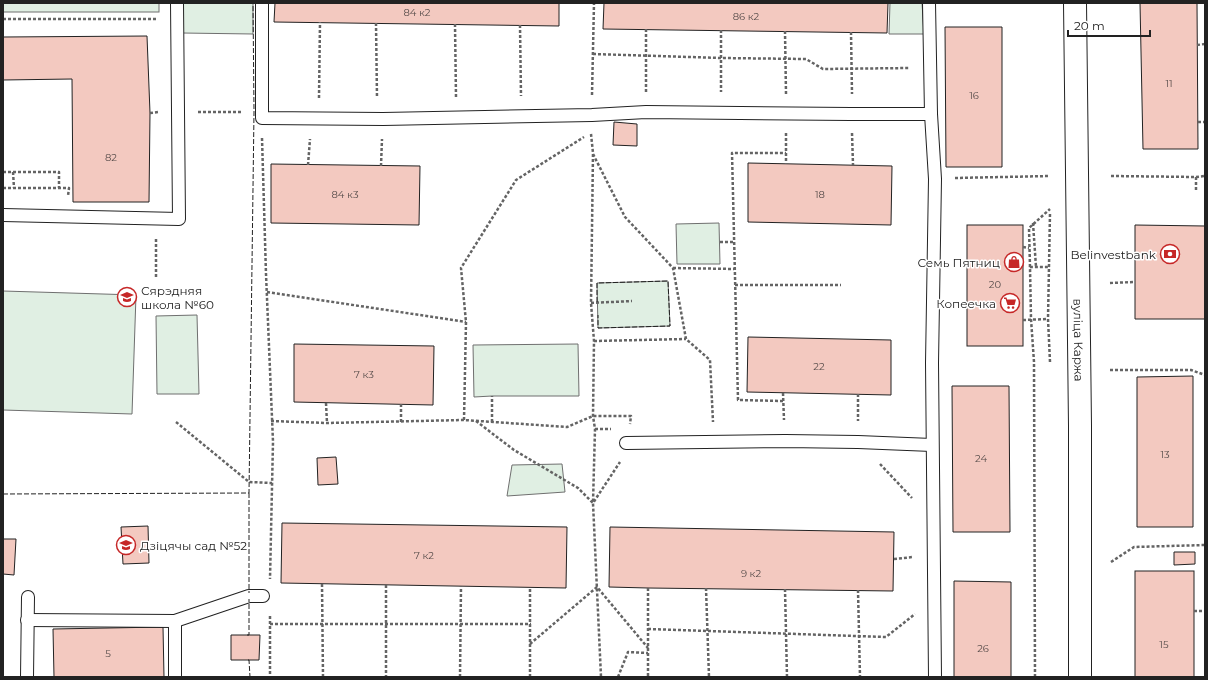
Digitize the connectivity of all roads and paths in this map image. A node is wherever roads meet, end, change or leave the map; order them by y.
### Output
1 (177, 3) edge
2 (262, 3) edge
3 (594, 3) edge
4 (929, 3) edge
5 (1075, 3) edge
6 (3, 19) edge
7 (178, 19) junction
8 (320, 22) dead end
9 (376, 23) dead end
10 (455, 24) dead end
11 (520, 25) dead end
12 (646, 29) dead end
13 (721, 30) dead end
14 (785, 32) dead end
15 (851, 32) dead end
16 (1205, 44) edge
17 (1197, 45) dead end
18 (593, 54) junction
19 (646, 56) junction
20 (721, 58) junction
21 (786, 58) junction
22 (852, 68) junction
23 (930, 68) junction
24 (646, 112) junction
25 (721, 113) junction
26 (786, 113) junction
27 (852, 114) junction
28 (931, 114) junction
29 (592, 115) junction
30 (521, 117) junction
31 (262, 118) junction
32 (319, 118) junction
33 (456, 118) junction
34 (378, 119) junction
35 (1198, 122) dead end
36 (1205, 122) edge
37 (786, 140) dead end
38 (852, 141) dead end
39 (309, 148) dead end
40 (382, 149) dead end
41 (786, 153) junction
42 (593, 154) junction
43 (786, 164) dead end
44 (308, 165) dead end
45 (853, 165) dead end
46 (381, 166) dead end
47 (1050, 168) dead end
48 (3, 172) edge
49 (13, 172) junction
50 (1050, 176) junction
51 (1111, 176) dead end
52 (1205, 176) edge
53 (1196, 177) junction
54 (935, 179) junction
55 (1050, 182) dead end
56 (3, 188) edge
57 (14, 188) junction
58 (59, 188) junction
59 (1196, 191) dead end
60 (1050, 202) dead end
61 (1050, 209) junction
62 (3, 215) edge
63 (69, 216) junction
64 (1033, 224) junction
65 (156, 232) dead end
66 (720, 242) dead end
67 (734, 242) junction
68 (1023, 248) dead end
69 (1029, 248) junction
70 (1030, 267) junction
71 (1036, 267) junction
72 (1050, 267) junction
73 (674, 268) junction
74 (734, 269) junction
75 (156, 278) dead end
76 (1134, 282) dead end
77 (1110, 283) dead end
78 (735, 285) junction
79 (840, 285) dead end
80 (267, 292) junction
81 (632, 301) dead end
82 (591, 303) junction
83 (1031, 319) junction
84 (1048, 319) junction
85 (1023, 320) dead end
86 (466, 322) junction
87 (686, 339) junction
88 (594, 341) junction
89 (1050, 362) dead end
90 (1110, 370) dead end
91 (1205, 375) edge
92 (783, 393) dead end
93 (858, 394) dead end
94 (492, 396) dead end
95 (783, 401) junction
96 (326, 403) dead end
97 (401, 404) dead end
98 (593, 416) junction
99 (464, 420) junction
100 (271, 421) junction
101 (475, 421) junction
102 (176, 422) dead end
103 (401, 422) junction
104 (492, 422) junction
105 (327, 423) junction
106 (629, 429) dead end
107 (785, 441) junction
108 (713, 442) junction
109 (858, 442) junction
110 (626, 443) joint
111 (932, 445) junction
112 (272, 483) junction
113 (593, 503) junction
114 (933, 510) junction
115 (1205, 545) edge
116 (1111, 562) dead end
117 (322, 584) dead end
118 (270, 585) dead end
119 (386, 585) dead end
120 (461, 586) dead end
121 (530, 587) dead end
122 (597, 587) junction
123 (648, 588) dead end
124 (706, 588) dead end
125 (785, 589) dead end
126 (858, 590) dead end
127 (263, 596) dead end
128 (28, 597) dead end
129 (919, 610) dead end
130 (1194, 611) dead end
131 (1205, 611) edge
132 (270, 616) dead end
133 (27, 620) junction
134 (175, 621) junction
135 (270, 624) junction
136 (322, 624) junction
137 (386, 624) junction
138 (461, 624) junction
139 (530, 624) junction
140 (648, 629) junction
141 (708, 631) junction
142 (786, 634) junction
143 (859, 636) junction
144 (530, 644) junction
145 (648, 648) junction
146 (648, 653) junction
147 (27, 677) edge
148 (175, 677) edge
149 (270, 677) edge
150 (323, 677) edge
151 (386, 677) edge
152 (460, 677) edge
153 (530, 677) edge
154 (600, 677) edge
155 (618, 677) edge
156 (648, 677) edge
157 (709, 677) edge
158 (787, 677) edge
159 (860, 677) edge
160 (935, 677) edge
161 (1035, 677) edge
162 (1080, 677) edge

1 - 7 lane
2 - 31 lane
3 - 18 path
4 - 23 lane
5 - 162 street, вуліца Каржа
6 - 7 path
7 - 63 lane
8 - 32 path
9 - 34 path
10 - 33 path
11 - 30 path
12 - 19 path
13 - 20 path
14 - 21 path
15 - 22 path
16 - 17 path
18 - 19 path
18 - 29 path
19 - 20 path
19 - 24 path
20 - 21 path
20 - 25 path
21 - 22 path
21 - 26 path
22 - 23 path
22 - 27 path
23 - 28 lane
24 - 25 lane
24 - 29 lane
25 - 26 lane
26 - 27 lane
27 - 28 lane
28 - 54 lane
29 - 30 lane
30 - 33 lane
31 - 32 lane
31 - 80 path
32 - 34 lane
33 - 34 lane
35 - 36 path
37 - 41 path
38 - 45 path
39 - 44 path
40 - 46 path
41 - 43 path
41 - 67 path
42 - 73 path
42 - 82 path
42 - 86 path
47 - 50 path
48 - 49 path
49 - 57 path
49 - 58 path
50 - 54 path
50 - 55 path
51 - 53 path
52 - 53 path
53 - 59 path
54 - 111 lane
56 - 57 path
57 - 58 path
58 - 63 path
60 - 61 path
61 - 64 path
61 - 72 path
62 - 63 lane
64 - 69 path
64 - 71 path
65 - 75 path
66 - 67 path
67 - 74 path
68 - 69 path
69 - 70 path
70 - 71 path
70 - 83 path
71 - 72 path
72 - 84 path
73 - 74 path
73 - 87 path
74 - 78 path
76 - 77 path
78 - 79 path
78 - 95 path
80 - 86 path
80 - 100 path
81 - 82 path
82 - 88 path
83 - 84 path
83 - 85 path
83 - 161 path
84 - 89 path
86 - 99 path
87 - 88 path
87 - 108 path
88 - 98 path
90 - 91 path
92 - 95 path
93 - 109 path
94 - 104 path
95 - 107 path
96 - 105 path
97 - 103 path
98 - 104 path
98 - 106 path
98 - 113 path
99 - 101 path
99 - 103 path
100 - 105 path
100 - 112 path
101 - 104 path
101 - 113 path
102 - 112 path
103 - 105 path
107 - 108 lane
107 - 109 lane
108 - 110 lane
109 - 111 lane
109 - 114 path
110 - 113 path
111 - 114 lane
112 - 118 path
113 - 122 path
114 - 160 lane
115 - 116 path
117 - 136 path
119 - 137 path
120 - 138 path
121 - 139 path
122 - 144 path
122 - 145 path
122 - 154 path
123 - 140 path
124 - 141 path
125 - 142 path
126 - 143 path
127 - 134 lane
128 - 133 lane
129 - 143 path
130 - 131 path
132 - 135 path
133 - 134 lane
133 - 147 lane
134 - 148 lane
135 - 136 path
135 - 149 path
136 - 137 path
136 - 150 path
137 - 138 path
137 - 151 path
138 - 139 path
138 - 152 path
139 - 144 path
140 - 141 path
140 - 145 path
141 - 142 path
141 - 157 path
142 - 143 path
142 - 158 path
143 - 159 path
144 - 153 path
145 - 146 path
146 - 155 path
146 - 156 path

